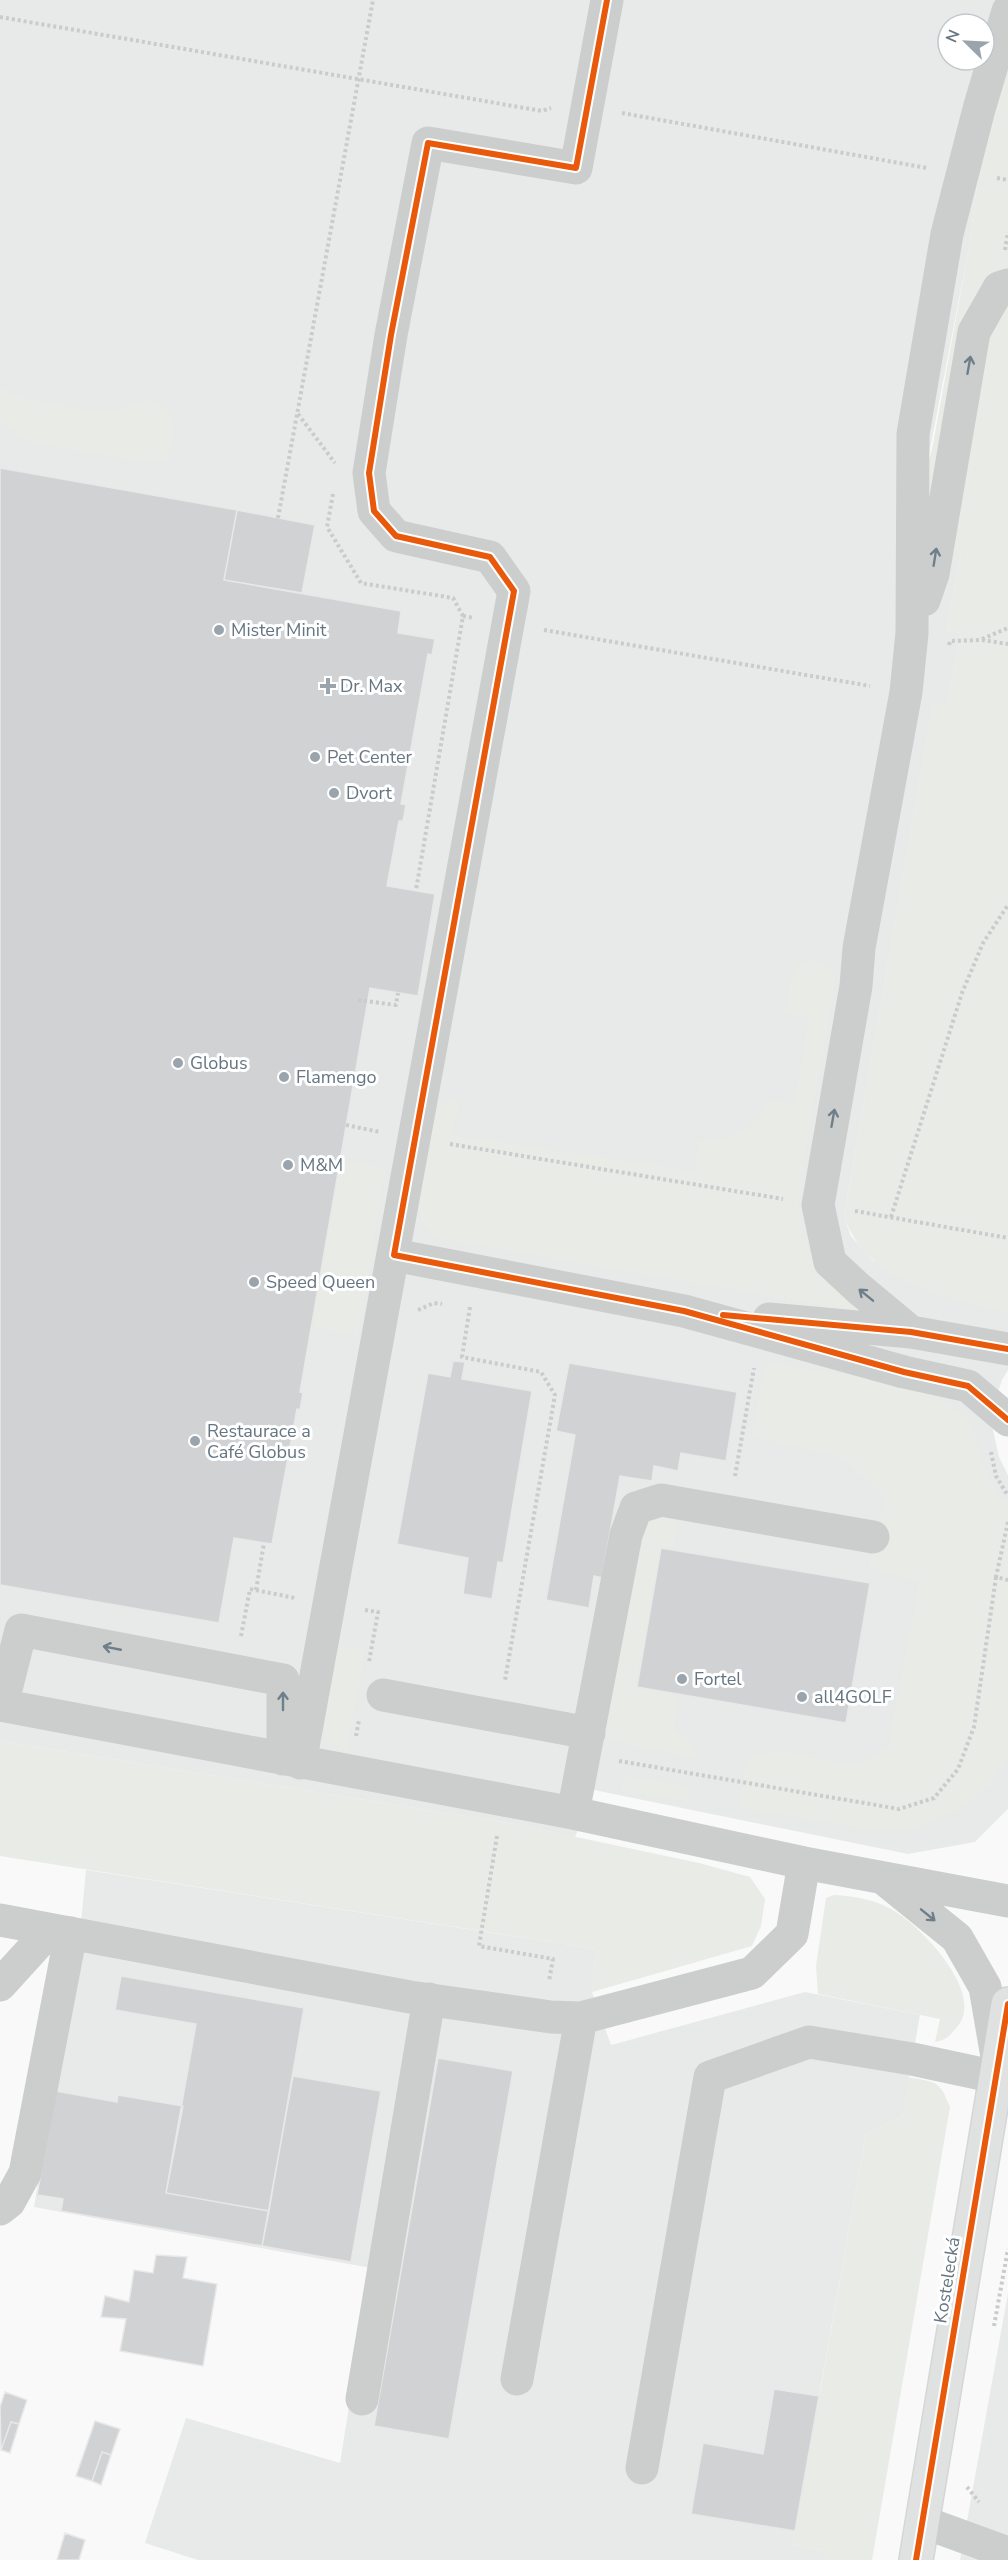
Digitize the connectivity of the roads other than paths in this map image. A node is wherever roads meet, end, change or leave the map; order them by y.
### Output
1 (607, 0) edge
2 (1008, 11) edge
3 (1008, 285) edge
4 (912, 633) junction
5 (394, 1255) junction
6 (684, 1311) junction
7 (911, 1332) junction
8 (1008, 1349) edge
9 (1008, 1420) edge
10 (873, 1537) dead end
11 (382, 1695) dead end
12 (1, 1705) edge
13 (587, 1744) junction
14 (291, 1761) junction
15 (573, 1813) junction
16 (804, 1863) junction
17 (883, 1877) junction
18 (1008, 1901) edge
19 (0, 1920) edge
20 (61, 1931) junction
21 (0, 1985) edge
22 (429, 2000) junction
23 (1008, 2004) edge
24 (581, 2018) junction
25 (997, 2071) junction
26 (0, 2209) edge
27 (517, 2379) dead end
28 (362, 2399) dead end
29 (642, 2468) dead end
30 (923, 2522) junction
31 (1008, 2553) edge
32 (916, 2560) edge

1 - 5 lane
2 - 4 lane
4 -> 3 lane
7 -> 4 lane
5 - 6 lane
5 - 14 lane
6 - 7 lane
6 - 9 lane
7 - 8 lane
10 - 13 lane
11 - 13 lane
12 - 14 lane
14 -> 12 lane
13 - 15 lane
14 - 15 lane
15 - 16 lane
16 - 17 lane
16 - 24 lane
17 - 18 lane
17 -> 25 lane
19 - 20 lane
20 - 21 lane
20 - 22 lane
20 - 26 lane
22 - 24 lane
22 - 28 lane
23 - 25 main road, Kostelecká
24 - 27 lane
25 - 29 lane
25 - 30 main road, Kostelecká
30 - 31 lane
30 - 32 main road, Kostelecká

